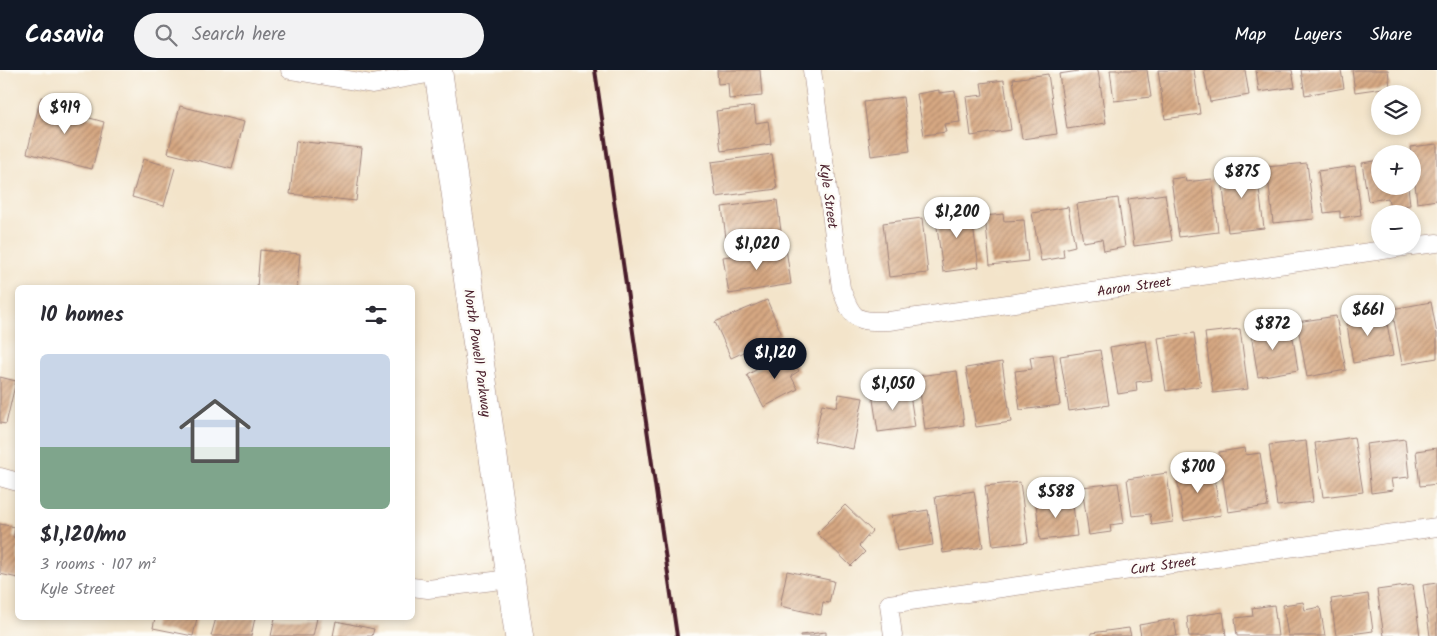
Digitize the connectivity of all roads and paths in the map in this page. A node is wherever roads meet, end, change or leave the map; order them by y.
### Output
1 (290, 70) edge
2 (812, 70) edge
3 (439, 71) edge
4 (1437, 242) edge
5 (1421, 245) edge
6 (1371, 252) edge
7 (857, 318) joint
8 (0, 478) edge
9 (15, 481) edge
10 (1437, 527) edge
11 (510, 579) junction
12 (415, 587) edge
13 (519, 636) edge
14 (893, 636) edge

1 - 3 street
2 - 7 street, Kyle Street
3 - 11 main road, North Powell Parkway
4 - 5 street, Aaron Street
6 - 7 street, Aaron Street
8 - 9 street
10 - 14 street, Curt Street
11 - 12 street
11 - 13 main road, North Powell Parkway

